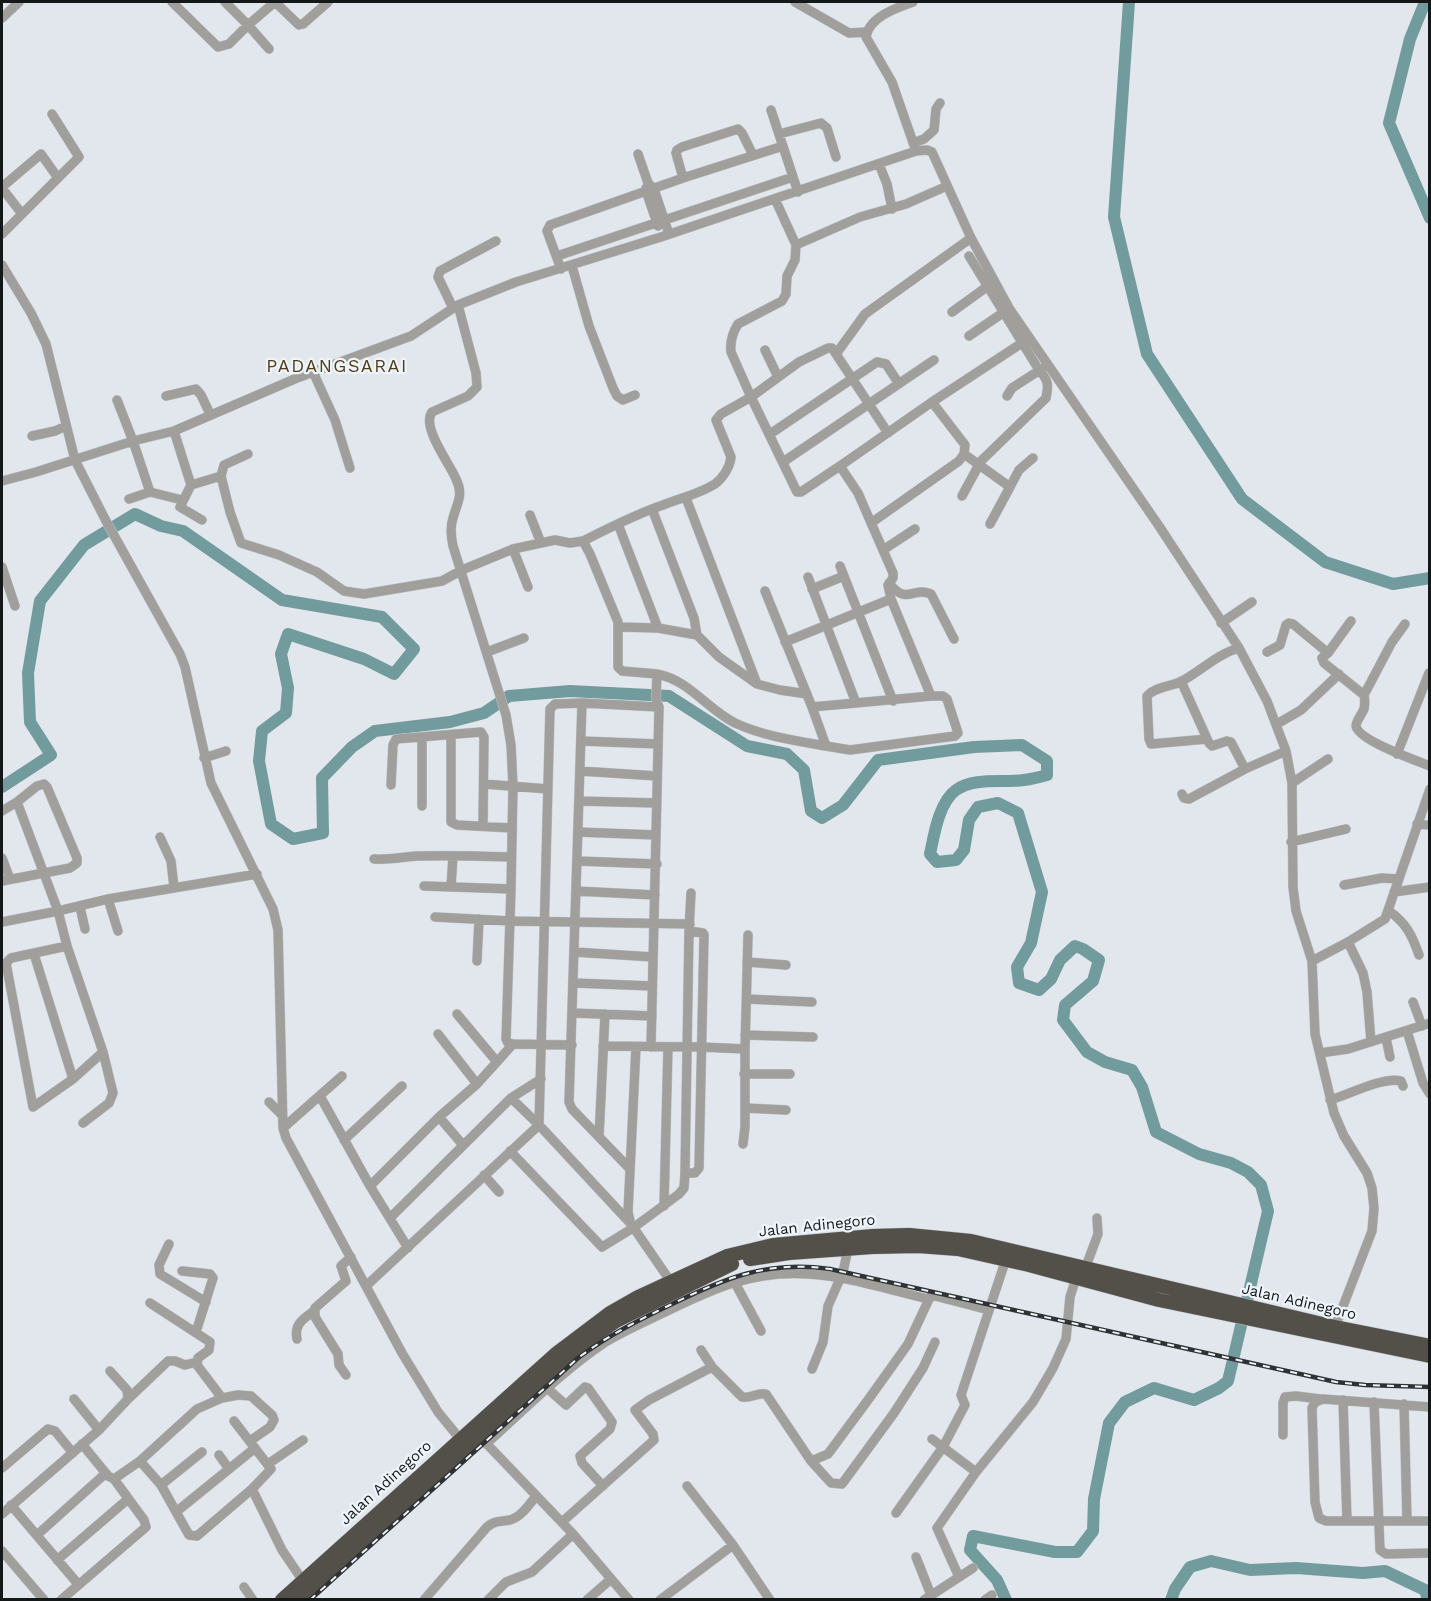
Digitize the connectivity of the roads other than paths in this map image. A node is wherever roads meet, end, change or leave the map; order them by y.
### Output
1 (19, 2) edge
2 (172, 2) edge
3 (225, 2) edge
4 (328, 2) edge
5 (795, 2) edge
6 (913, 2) edge
7 (2, 18) edge
8 (248, 25) junction
9 (867, 32) junction
10 (269, 49) dead end
11 (940, 103) dead end
12 (771, 111) dead end
13 (52, 114) dead end
14 (779, 134) junction
15 (783, 146) junction
16 (915, 147) junction
17 (638, 154) dead end
18 (753, 155) junction
19 (836, 157) dead end
20 (879, 164) junction
21 (793, 177) junction
22 (58, 178) junction
23 (683, 178) junction
24 (947, 186) junction
25 (2, 187) edge
26 (649, 188) junction
27 (798, 192) junction
28 (775, 199) junction
29 (892, 209) junction
30 (22, 214) junction
31 (661, 221) junction
32 (2, 234) edge
33 (665, 235) junction
34 (971, 238) junction
35 (496, 242) dead end
36 (796, 245) junction
37 (557, 256) junction
38 (969, 256) dead end
39 (2, 265) edge
40 (572, 266) junction
41 (561, 269) junction
42 (988, 286) junction
43 (455, 306) junction
44 (1006, 310) junction
45 (952, 312) dead end
46 (969, 336) dead end
47 (1026, 340) junction
48 (765, 350) dead end
49 (836, 354) junction
50 (934, 360) dead end
51 (1044, 367) junction
52 (313, 372) junction
53 (778, 377) junction
54 (853, 378) junction
55 (899, 384) junction
56 (635, 395) dead end
57 (166, 396) dead end
58 (1007, 396) dead end
59 (751, 397) junction
60 (117, 400) dead end
61 (932, 402) junction
62 (870, 405) junction
63 (210, 414) junction
64 (66, 426) junction
65 (174, 431) junction
66 (888, 433) junction
67 (770, 434) junction
68 (32, 435) dead end
69 (133, 441) junction
70 (248, 454) dead end
71 (964, 454) junction
72 (1033, 458) dead end
73 (75, 460) junction
74 (783, 462) junction
75 (978, 465) junction
76 (840, 466) junction
77 (350, 468) dead end
78 (221, 476) junction
79 (2, 481) edge
80 (191, 485) junction
81 (1010, 487) junction
82 (150, 492) junction
83 (962, 496) dead end
84 (686, 498) junction
85 (129, 499) dead end
86 (182, 500) junction
87 (652, 509) junction
88 (530, 515) dead end
89 (202, 520) dead end
90 (871, 523) junction
91 (618, 524) junction
92 (990, 524) dead end
93 (915, 529) dead end
94 (583, 541) junction
95 (541, 543) junction
96 (513, 549) junction
97 (883, 550) junction
98 (840, 566) dead end
99 (2, 567) edge
100 (462, 570) junction
101 (844, 576) junction
102 (808, 577) dead end
103 (889, 583) junction
104 (528, 587) dead end
105 (812, 589) junction
106 (765, 591) dead end
107 (891, 599) junction
108 (1252, 602) dead end
109 (15, 606) dead end
110 (858, 612) junction
111 (1351, 621) dead end
112 (1221, 622) junction
113 (1405, 624) dead end
114 (826, 626) junction
115 (618, 627) junction
116 (658, 628) junction
117 (697, 635) junction
118 (524, 638) dead end
119 (954, 639) dead end
120 (784, 642) junction
121 (1239, 648) junction
122 (487, 652) junction
123 (1267, 652) dead end
124 (1328, 653) junction
125 (1429, 673) edge
126 (657, 674) junction
127 (1339, 674) junction
128 (1181, 681) junction
129 (757, 684) junction
130 (807, 694) junction
131 (1364, 695) junction
132 (931, 696) junction
133 (657, 698) junction
134 (892, 700) junction
135 (582, 703) junction
136 (856, 704) junction
137 (812, 707) junction
138 (1277, 724) junction
139 (451, 735) junction
140 (422, 737) junction
141 (1207, 739) junction
142 (581, 741) junction
143 (658, 744) junction
144 (826, 746) junction
145 (226, 751) dead end
146 (1286, 751) junction
147 (1397, 754) junction
148 (204, 758) junction
149 (1328, 759) dead end
150 (1430, 766) edge
151 (1245, 769) junction
152 (580, 771) junction
153 (657, 776) junction
154 (1292, 783) junction
155 (484, 784) junction
156 (391, 785) dead end
157 (513, 786) junction
158 (548, 789) junction
159 (1430, 789) edge
160 (1182, 794) dead end
161 (579, 801) junction
162 (17, 802) junction
163 (657, 802) junction
164 (422, 806) dead end
165 (2, 811) edge
166 (1416, 824) junction
167 (1430, 825) edge
168 (483, 826) junction
169 (512, 828) junction
170 (1346, 829) dead end
171 (578, 832) junction
172 (656, 835) junction
173 (160, 837) dead end
174 (1291, 842) junction
175 (453, 856) junction
176 (511, 857) junction
177 (2, 858) edge
178 (374, 859) dead end
179 (577, 861) junction
180 (657, 864) junction
181 (44, 872) junction
182 (256, 874) junction
183 (1398, 879) junction
184 (6, 880) edge
185 (1344, 885) dead end
186 (424, 886) dead end
187 (451, 886) junction
188 (174, 887) junction
189 (1430, 887) edge
190 (511, 889) junction
191 (576, 891) junction
192 (1394, 892) junction
193 (691, 893) dead end
194 (655, 895) junction
195 (108, 899) junction
196 (80, 906) junction
197 (58, 910) junction
198 (1389, 911) junction
199 (435, 917) dead end
200 (479, 919) junction
201 (510, 921) junction
202 (544, 921) junction
203 (2, 922) edge
204 (575, 922) junction
205 (654, 924) junction
206 (86, 929) dead end
207 (694, 930) junction
208 (118, 932) dead end
209 (748, 935) dead end
210 (1348, 942) junction
211 (67, 946) junction
212 (574, 952) junction
213 (34, 954) junction
214 (1419, 954) dead end
215 (653, 957) junction
216 (477, 961) dead end
217 (1312, 961) junction
218 (747, 962) junction
219 (786, 965) dead end
220 (574, 983) junction
221 (652, 986) junction
222 (747, 999) junction
223 (812, 1002) dead end
224 (1413, 1002) dead end
225 (572, 1013) junction
226 (457, 1014) dead end
227 (605, 1014) junction
228 (652, 1016) junction
229 (1426, 1024) edge
230 (1407, 1031) junction
231 (438, 1034) dead end
232 (745, 1035) junction
233 (813, 1037) dead end
234 (1386, 1038) junction
235 (1371, 1042) junction
236 (513, 1044) junction
237 (541, 1044) junction
238 (572, 1045) junction
239 (603, 1046) junction
240 (636, 1047) junction
241 (651, 1047) junction
242 (668, 1047) junction
243 (695, 1047) junction
244 (745, 1049) junction
245 (103, 1052) junction
246 (1320, 1053) junction
247 (1390, 1057) dead end
248 (497, 1062) junction
249 (744, 1074) junction
250 (789, 1074) dead end
251 (342, 1076) dead end
252 (73, 1079) junction
253 (540, 1079) junction
254 (477, 1084) junction
255 (402, 1086) dead end
256 (1403, 1086) dead end
257 (1430, 1094) edge
258 (320, 1096) junction
259 (511, 1098) junction
260 (1330, 1100) junction
261 (269, 1102) dead end
262 (33, 1107) junction
263 (745, 1108) junction
264 (786, 1110) dead end
265 (25, 1115) dead end
266 (282, 1115) junction
267 (440, 1117) junction
268 (83, 1124) dead end
269 (539, 1125) junction
270 (283, 1128) junction
271 (598, 1137) junction
272 (344, 1140) junction
273 (743, 1144) dead end
274 (463, 1145) junction
275 (510, 1151) junction
276 (630, 1169) junction
277 (690, 1173) junction
278 (484, 1175) junction
279 (370, 1186) junction
280 (499, 1192) dead end
281 (664, 1206) junction
282 (390, 1218) junction
283 (1097, 1218) dead end
284 (632, 1226) junction
285 (169, 1244) dead end
286 (408, 1248) junction
287 (848, 1249) junction
288 (351, 1257) junction
289 (1006, 1259) junction
290 (1030, 1260) junction
291 (182, 1271) dead end
292 (1080, 1273) junction
293 (841, 1278) junction
294 (734, 1281) junction
295 (671, 1282) junction
296 (366, 1286) junction
297 (928, 1299) junction
298 (206, 1302) junction
299 (150, 1303) dead end
300 (989, 1310) junction
301 (314, 1311) junction
302 (1266, 1318) junction
303 (1335, 1327) junction
304 (760, 1331) dead end
305 (195, 1332) junction
306 (297, 1339) dead end
307 (935, 1342) dead end
308 (1396, 1346) junction
309 (1430, 1346) edge
310 (701, 1350) dead end
311 (1430, 1356) edge
312 (197, 1362) junction
313 (712, 1367) junction
314 (812, 1369) dead end
315 (110, 1371) dead end
316 (346, 1375) dead end
317 (539, 1380) junction
318 (222, 1398) junction
319 (74, 1399) dead end
320 (128, 1399) junction
321 (1323, 1399) junction
322 (1343, 1400) junction
323 (1374, 1402) junction
324 (1404, 1404) junction
325 (1430, 1407) edge
326 (234, 1421) dead end
327 (99, 1430) junction
328 (1282, 1435) dead end
329 (460, 1439) junction
330 (932, 1439) dead end
331 (303, 1440) dead end
332 (483, 1440) junction
333 (82, 1444) junction
334 (253, 1444) junction
335 (943, 1447) junction
336 (202, 1452) dead end
337 (73, 1453) junction
338 (219, 1455) dead end
339 (140, 1461) junction
340 (811, 1461) junction
341 (268, 1464) junction
342 (2, 1468) edge
343 (229, 1469) junction
344 (976, 1472) junction
345 (110, 1476) junction
346 (161, 1485) junction
347 (603, 1486) junction
348 (687, 1486) dead end
349 (252, 1489) junction
350 (536, 1496) junction
351 (128, 1499) junction
352 (11, 1505) junction
353 (176, 1512) junction
354 (896, 1513) dead end
355 (2, 1514) edge
356 (1347, 1521) junction
357 (1407, 1521) junction
358 (1430, 1521) edge
359 (562, 1522) junction
360 (1378, 1522) junction
361 (573, 1534) junction
362 (37, 1535) junction
363 (733, 1545) junction
364 (2, 1551) edge
365 (1430, 1553) edge
366 (916, 1557) dead end
367 (57, 1560) junction
368 (973, 1568) dead end
369 (959, 1577) junction
370 (611, 1579) junction
371 (303, 1581) junction
372 (78, 1584) junction
373 (244, 1587) dead end
374 (928, 1597) edge
375 (44, 1599) edge
376 (61, 1599) edge
377 (254, 1599) edge
378 (282, 1599) edge
379 (301, 1599) edge
380 (424, 1599) edge
381 (488, 1599) edge
382 (587, 1599) edge
383 (629, 1599) edge
384 (660, 1599) edge
385 (770, 1599) edge

1 - 7 street
2 - 8 street
3 - 8 street
4 - 8 street
5 - 9 street
6 - 9 street
8 - 10 street
9 - 16 street
11 - 16 street
12 - 14 street
13 - 22 street
14 - 15 street
14 - 19 street
15 - 18 street
15 - 21 street
16 - 20 street
16 - 24 street
17 - 26 street
18 - 23 street
18 - 23 street
20 - 27 street
20 - 29 street
21 - 27 street
21 - 31 street
22 - 25 street
22 - 30 street
23 - 26 street
24 - 29 street
24 - 34 street
25 - 30 street
26 - 31 street
26 - 37 street
27 - 28 street
28 - 33 street
28 - 36 street
29 - 36 street
30 - 32 street
31 - 33 street
31 - 37 street
33 - 40 street
34 - 44 street
34 - 49 street
35 - 43 street
36 - 59 street
37 - 41 street
38 - 42 street
39 - 64 street
40 - 41 street
40 - 56 street
41 - 43 street
42 - 44 street
42 - 45 street
43 - 52 street
43 - 100 street
44 - 46 street
44 - 47 street
47 - 51 street
47 - 61 street
48 - 53 street
49 - 53 street
49 - 54 street
50 - 55 street
51 - 58 street
51 - 75 street
51 - 112 street
52 - 63 street
52 - 77 street
53 - 59 street
54 - 55 street
54 - 62 street
54 - 67 street
55 - 62 street
57 - 63 street
59 - 67 street
59 - 84 street
60 - 69 street
61 - 66 street
61 - 71 street
62 - 66 street
62 - 74 street
63 - 65 street
64 - 68 street
64 - 73 street
65 - 69 street
65 - 80 street
66 - 76 street
67 - 74 street
69 - 73 street
69 - 82 street
70 - 78 street
71 - 75 street
71 - 90 street
72 - 81 street
73 - 79 street
73 - 148 street
74 - 76 street
75 - 81 street
75 - 83 street
76 - 90 street
78 - 80 street
78 - 100 street
80 - 86 street
81 - 92 street
82 - 85 street
82 - 86 street
84 - 87 street
84 - 129 street
86 - 89 street
87 - 91 street
87 - 117 street
88 - 95 street
90 - 97 street
91 - 94 street
91 - 116 street
93 - 97 street
94 - 95 street
94 - 115 street
95 - 96 street
96 - 100 street
96 - 104 street
97 - 103 street
98 - 101 street
99 - 109 street
100 - 122 street
101 - 105 street
101 - 110 street
102 - 105 street
103 - 107 street
103 - 119 street
105 - 114 street
106 - 120 street
107 - 110 street
107 - 132 street
108 - 112 street
110 - 114 street
110 - 134 street
111 - 124 street
112 - 121 street
113 - 131 street
114 - 120 street
114 - 136 street
115 - 116 street
115 - 126 street
116 - 117 street
117 - 129 street
118 - 122 street
120 - 130 street
121 - 128 street
121 - 138 street
122 - 157 street
123 - 124 street
124 - 127 street
125 - 147 street
126 - 133 street
126 - 144 street
127 - 131 street
127 - 138 street
128 - 141 street
128 - 141 street
129 - 130 street
130 - 137 street
131 - 147 street
132 - 134 street
132 - 144 street
133 - 135 street
133 - 143 street
134 - 136 street
135 - 142 street
135 - 158 street
136 - 137 street
137 - 144 street
138 - 146 street
139 - 140 street
139 - 155 street
139 - 168 street
140 - 156 street
140 - 164 street
141 - 151 street
142 - 143 street
142 - 152 street
143 - 153 street
145 - 148 street
146 - 151 street
146 - 154 street
147 - 150 street
148 - 182 street
149 - 154 street
151 - 160 street
152 - 153 street
152 - 161 street
153 - 163 street
154 - 174 street
155 - 157 street
155 - 168 street
157 - 158 street
157 - 169 street
158 - 202 street
159 - 166 street
161 - 163 street
161 - 171 street
162 - 165 street
162 - 181 street
162 - 181 street
163 - 172 street
166 - 167 street
166 - 183 street
168 - 169 street
169 - 176 street
170 - 174 street
171 - 172 street
171 - 179 street
172 - 180 street
173 - 188 street
174 - 217 street
175 - 176 street
175 - 178 street
175 - 187 street
176 - 190 street
177 - 184 street
179 - 180 street
179 - 191 street
180 - 194 street
181 - 184 street
181 - 197 street
182 - 188 street
182 - 266 street
183 - 185 street
183 - 192 street
186 - 187 street
187 - 190 street
188 - 195 street
189 - 192 street
190 - 201 street
191 - 194 street
191 - 204 street
192 - 198 street
193 - 207 street
194 - 205 street
195 - 196 street
195 - 208 street
196 - 197 street
196 - 206 street
197 - 203 street
197 - 211 street
198 - 210 street
198 - 214 street
199 - 200 street
200 - 201 street
200 - 216 street
201 - 202 street
201 - 236 street
202 - 204 street
202 - 237 street
204 - 205 street
204 - 212 street
205 - 207 street
205 - 215 street
207 - 243 street
207 - 243 street
209 - 218 street
210 - 217 street
210 - 235 street
211 - 213 street
211 - 245 street
212 - 215 street
212 - 220 street
213 - 252 street
213 - 262 street
215 - 221 street
217 - 246 street
218 - 219 street
218 - 222 street
220 - 221 street
220 - 225 street
221 - 228 street
222 - 223 street
222 - 232 street
224 - 229 street
225 - 227 street
225 - 238 street
226 - 248 street
227 - 228 street
227 - 239 street
228 - 241 street
229 - 230 street
230 - 234 street
230 - 257 street
231 - 254 street
232 - 233 street
232 - 244 street
234 - 235 street
234 - 247 street
235 - 246 street
236 - 237 street
236 - 248 street
237 - 238 street
237 - 253 street
238 - 271 street
239 - 240 street
239 - 271 street
240 - 241 street
240 - 276 street
241 - 242 street
242 - 243 street
242 - 281 street
243 - 244 street
243 - 277 street
243 - 277 street
244 - 249 street
245 - 252 street
245 - 268 street
246 - 260 street
248 - 254 street
249 - 250 street
249 - 263 street
251 - 258 street
252 - 262 street
253 - 259 street
253 - 269 street
254 - 267 street
255 - 272 street
256 - 260 street
258 - 270 street
258 - 272 street
259 - 269 street
259 - 274 street
260 - 303 street
261 - 266 street
262 - 265 street
263 - 264 street
263 - 273 street
266 - 270 street
267 - 274 street
267 - 279 street
269 - 275 street
269 - 284 street
270 - 288 street
271 - 276 street
272 - 279 street
274 - 282 street
275 - 278 street
275 - 284 street
276 - 284 street
277 - 281 street
278 - 280 street
278 - 286 street
279 - 282 street
281 - 284 street
282 - 286 street
283 - 292 street
284 - 295 street
285 - 298 street
286 - 296 street
287 - 289 highway
287 - 293 street
287 - 317 highway
288 - 296 street
288 - 301 street
289 - 290 highway
289 - 300 street
290 - 292 highway, Jalan Adinegoro
290 - 295 highway, Jalan Adinegoro
291 - 298 street
292 - 302 highway, Jalan Adinegoro
292 - 344 street
293 - 294 street
293 - 297 street
293 - 314 street
294 - 304 street
294 - 317 street
295 - 317 highway, Jalan Adinegoro
296 - 329 street
297 - 300 street
297 - 340 street
298 - 305 street
299 - 305 street
300 - 335 street
301 - 306 street
301 - 316 street
302 - 303 highway, Jalan Adinegoro
302 - 308 highway, Jalan Adinegoro
303 - 308 highway, Jalan Adinegoro
305 - 312 street
307 - 340 street
308 - 309 highway, Jalan Adinegoro
308 - 311 highway, Jalan Adinegoro
310 - 313 street
312 - 318 street
312 - 320 street
313 - 340 street
313 - 347 street
315 - 320 street
317 - 329 highway, Jalan Adinegoro
317 - 332 highway
317 - 347 street
318 - 334 street
318 - 339 street
319 - 327 street
320 - 327 street
321 - 322 street
321 - 328 street
321 - 356 street
322 - 323 street
322 - 356 street
323 - 324 street
323 - 360 street
324 - 325 street
324 - 357 street
326 - 334 street
327 - 333 street
329 - 371 highway, Jalan Adinegoro
330 - 335 street
331 - 341 street
332 - 350 street
332 - 379 highway
333 - 337 street
333 - 345 street
334 - 341 street
334 - 343 street
335 - 344 street
335 - 354 street
336 - 346 street
337 - 342 street
337 - 352 street
338 - 343 street
339 - 345 street
339 - 346 street
341 - 349 street
343 - 353 street
344 - 369 street
345 - 351 street
345 - 362 street
346 - 353 street
347 - 359 street
348 - 363 street
349 - 353 street
349 - 371 street
350 - 359 street
350 - 380 street
351 - 367 street
351 - 372 street
352 - 355 street
352 - 362 street
356 - 360 street
357 - 358 street
357 - 360 street
359 - 361 street
360 - 365 street
361 - 370 street
361 - 381 street
362 - 367 street
363 - 384 street
363 - 385 street
364 - 375 street
366 - 374 street
367 - 372 street
368 - 369 street
369 - 374 street
370 - 382 street
370 - 383 street
371 - 378 highway, Jalan Adinegoro
372 - 376 street
373 - 377 street

